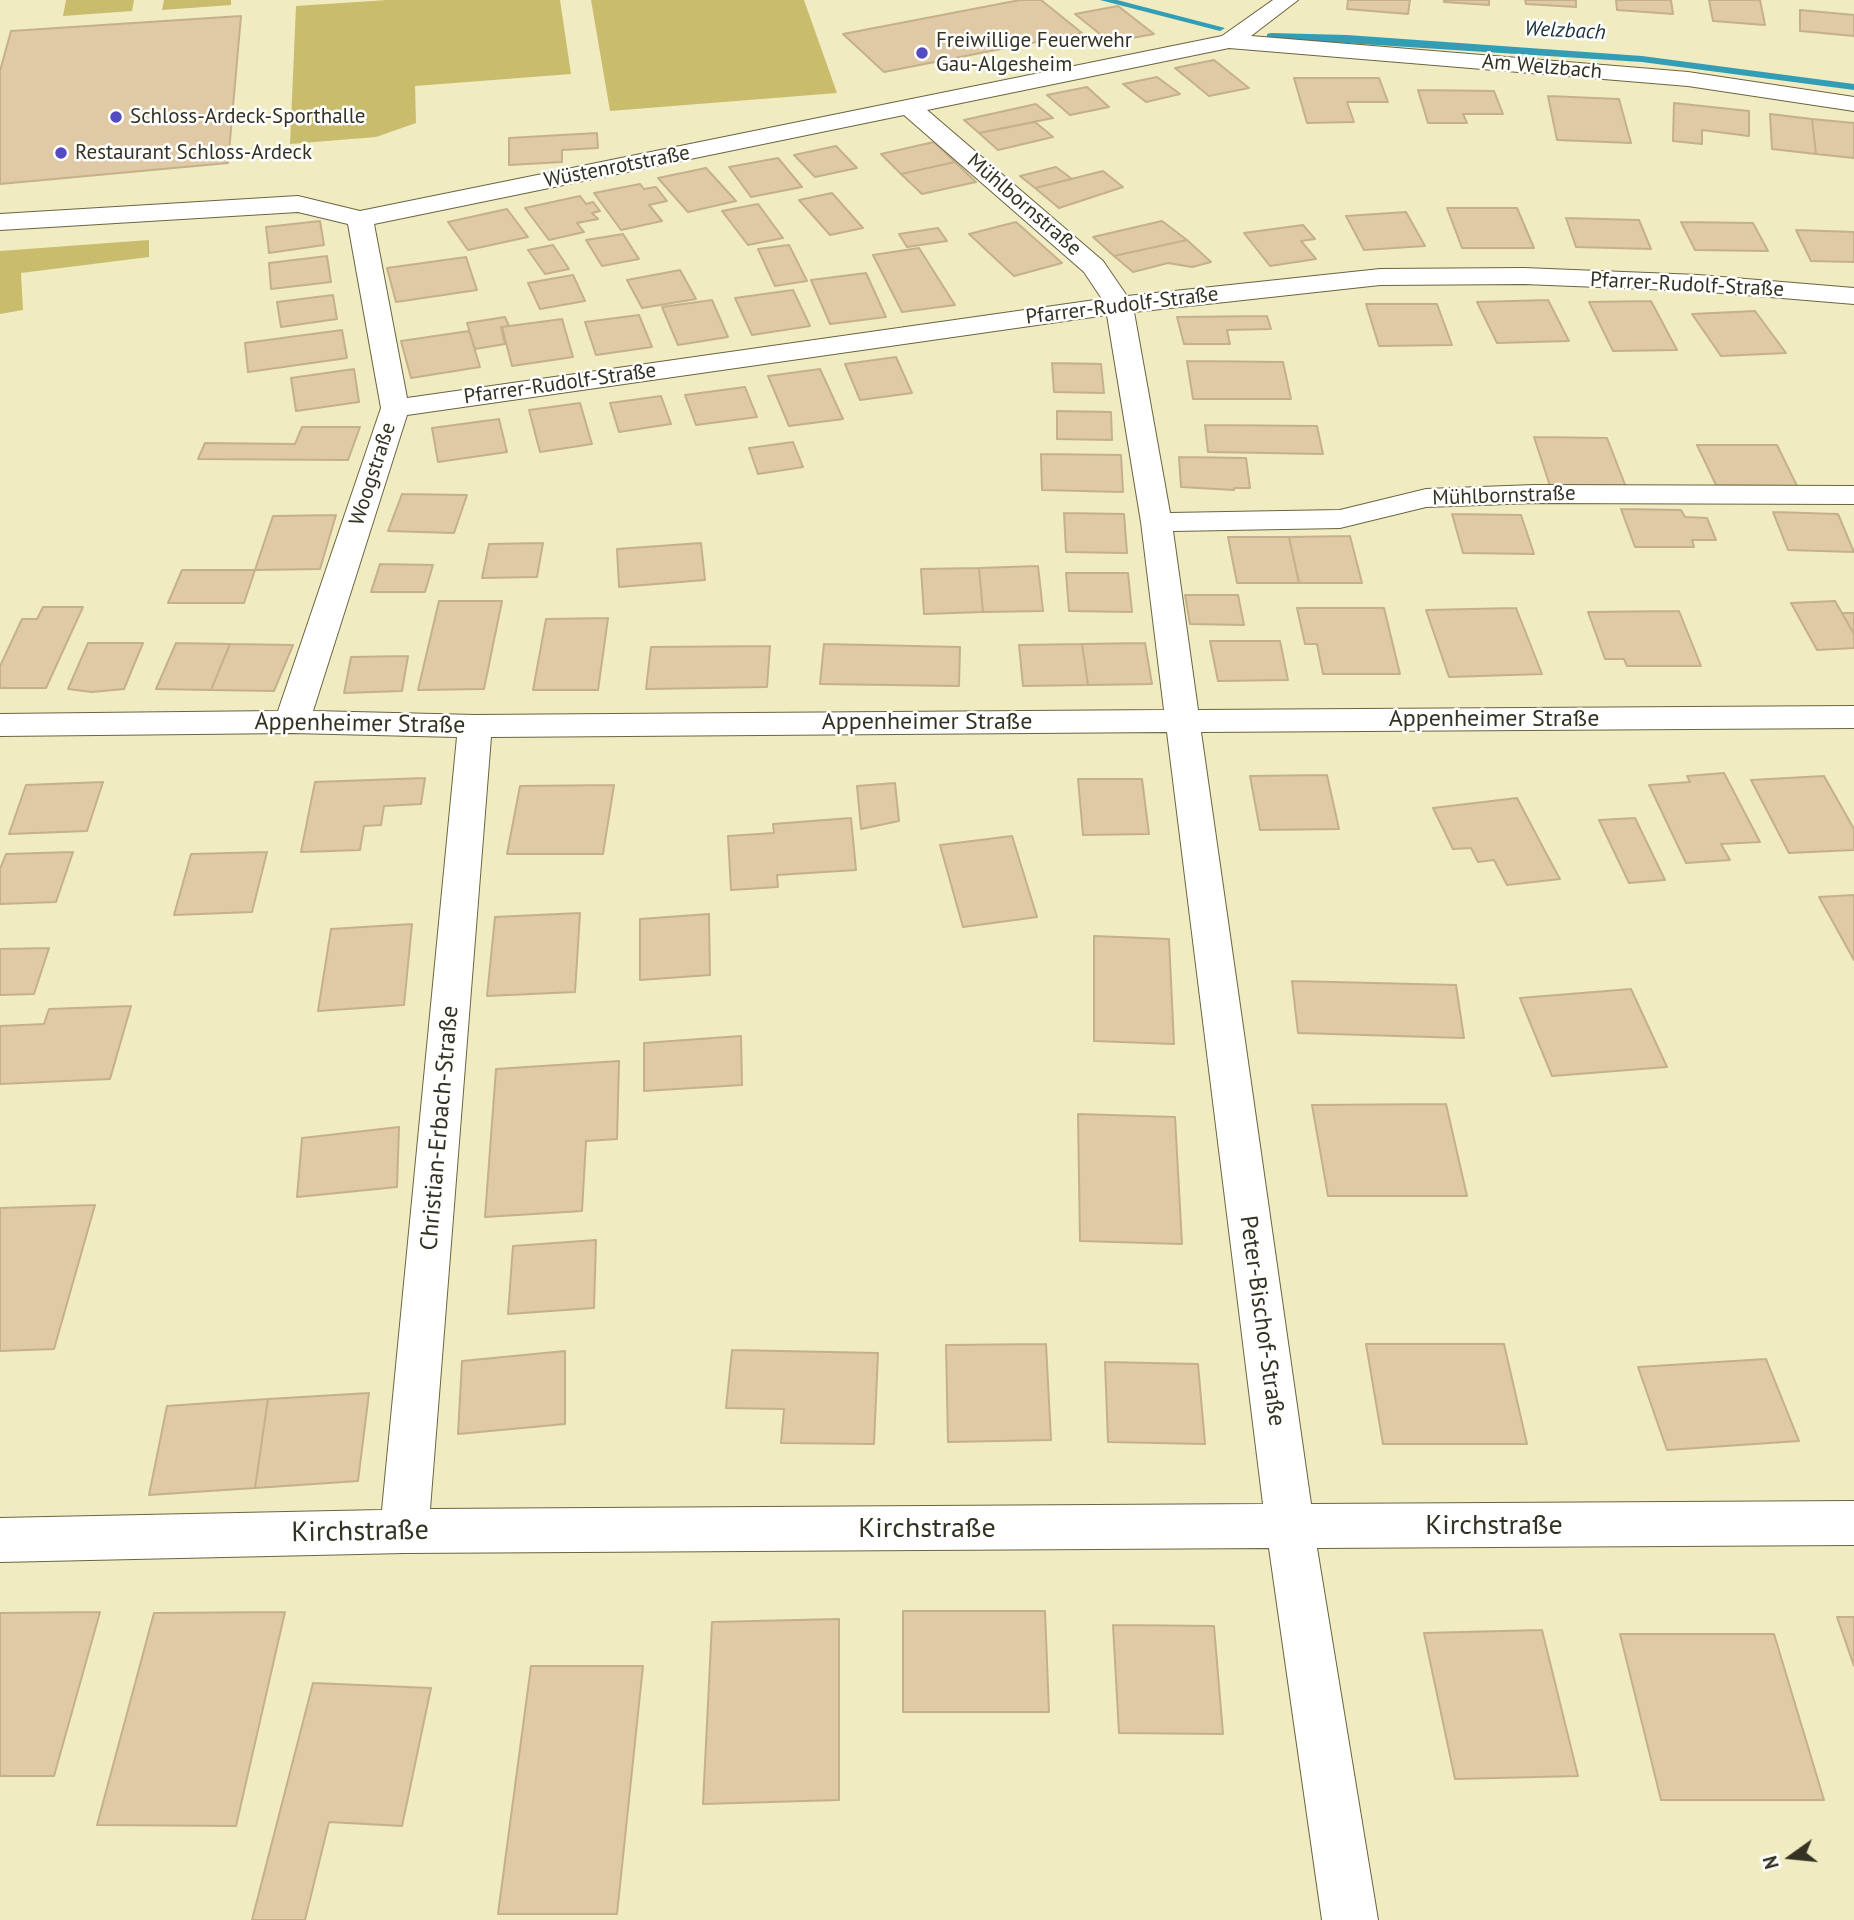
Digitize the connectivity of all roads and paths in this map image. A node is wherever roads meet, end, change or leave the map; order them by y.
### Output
1 (1287, 0) edge
2 (1229, 41) junction
3 (1854, 104) edge
4 (911, 108) junction
5 (360, 219) junction
6 (0, 222) edge
7 (1854, 296) edge
8 (1119, 305) junction
9 (395, 408) junction
10 (1854, 495) edge
11 (1156, 522) junction
12 (1854, 717) edge
13 (1182, 721) junction
14 (292, 722) junction
15 (6, 725) edge
16 (475, 726) junction
17 (0, 758) edge
18 (1854, 1523) edge
19 (1290, 1528) junction
20 (404, 1531) junction
21 (0, 1540) edge
22 (1350, 1920) edge

1 - 2 street
2 - 3 street, Am Welzbach
2 - 4 street, Wüstenrotstraße
4 - 5 street, Wüstenrotstraße
4 - 8 street, Mühlbornstraße
5 - 6 street, Wüstenrotstraße
5 - 9 street, Woogstraße
7 - 8 street, Pfarrer-Rudolf-Straße
8 - 9 street, Pfarrer-Rudolf-Straße
8 - 11 street, Mühlbornstraße
9 - 14 street, Woogstraße
10 - 11 street, Mühlbornstraße
11 - 13 street, Mühlbornstraße
12 - 13 street, Appenheimer Straße
13 - 16 street, Appenheimer Straße
13 - 19 street, Peter-Bischof-Straße
14 - 15 street, Appenheimer Straße
14 - 16 street, Appenheimer Straße
15 - 17 street
16 - 20 street, Christian-Erbach-Straße
18 - 19 street, Kirchstraße
19 - 20 street, Kirchstraße
19 - 22 street, Peter-Bischof-Straße
20 - 21 street, Kirchstraße

